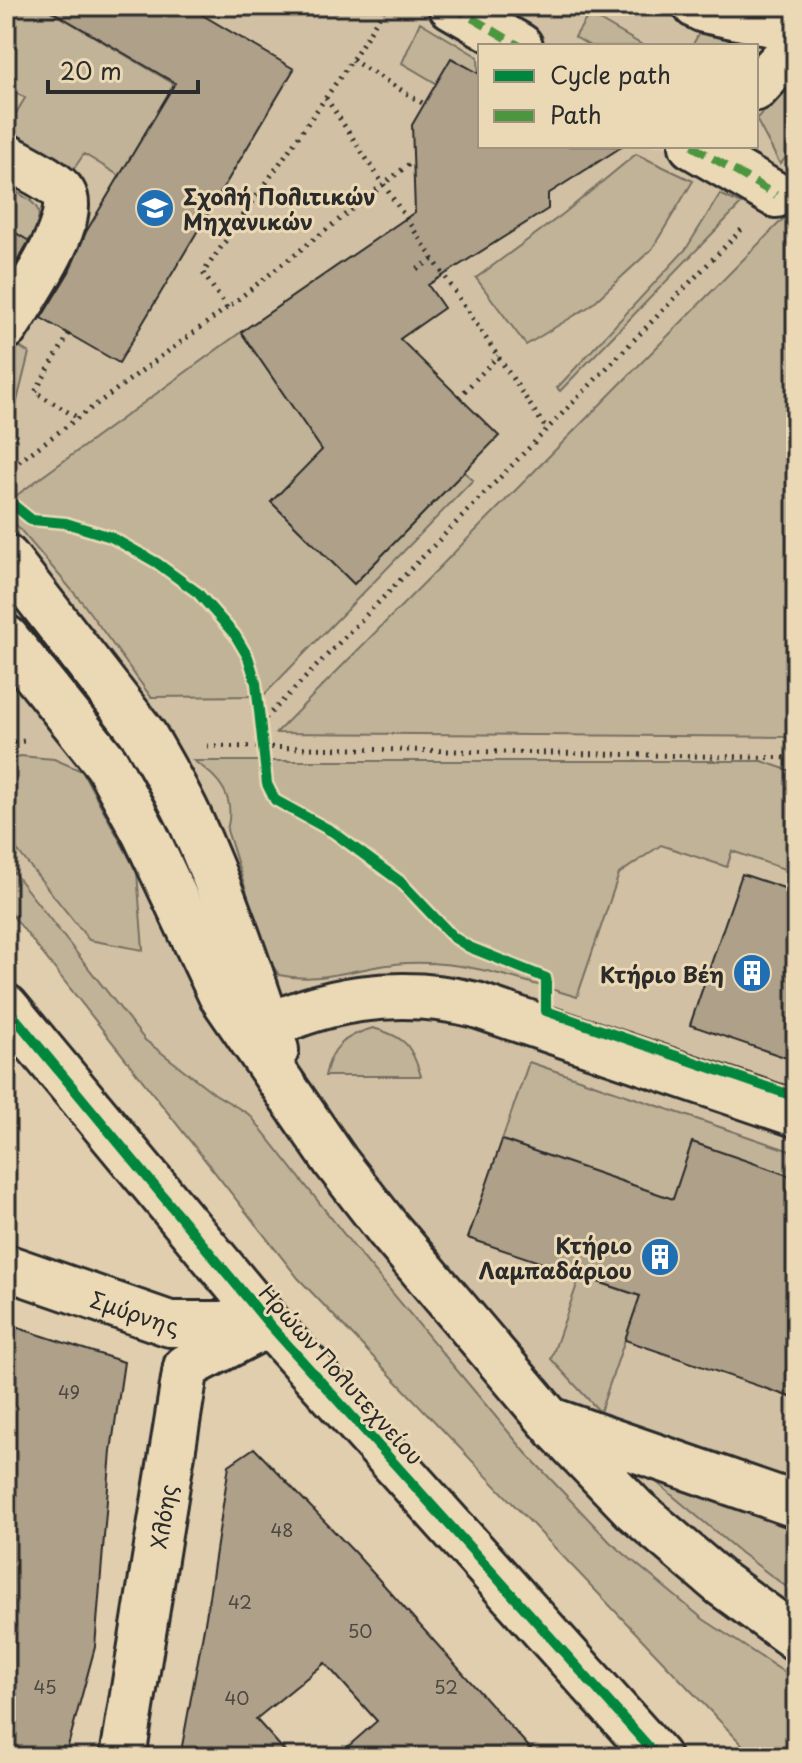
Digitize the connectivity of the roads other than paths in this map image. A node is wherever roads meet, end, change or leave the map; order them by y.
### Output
1 (451, 6) edge
2 (696, 6) edge
3 (796, 22) edge
4 (517, 44) edge
5 (796, 45) edge
6 (758, 86) edge
7 (695, 148) edge
8 (6, 156) edge
9 (776, 195) road end
10 (6, 327) edge
11 (6, 557) edge
12 (6, 638) edge
13 (70, 641) junction
14 (19, 683) edge
15 (6, 1007) edge
16 (259, 1032) junction
17 (796, 1114) edge
18 (6, 1267) edge
19 (269, 1324) junction
20 (549, 1420) junction
21 (796, 1505) edge
22 (796, 1638) edge
23 (123, 1757) edge
24 (658, 1757) edge

1 - 4 street
2 - 3 street
5 - 6 street
7 - 9 street
8 - 10 street
11 - 13 street
12 - 14 street
13 - 14 street
13 - 16 street
14 - 16 street
15 - 19 street, Ηρώων Πολυτεχνείου
16 - 17 street
16 - 20 street
18 - 19 street, Σμύρνης
19 - 23 street, Χλόης
19 - 24 street, Ηρώων Πολυτεχνείου
20 - 21 street
20 - 22 street

